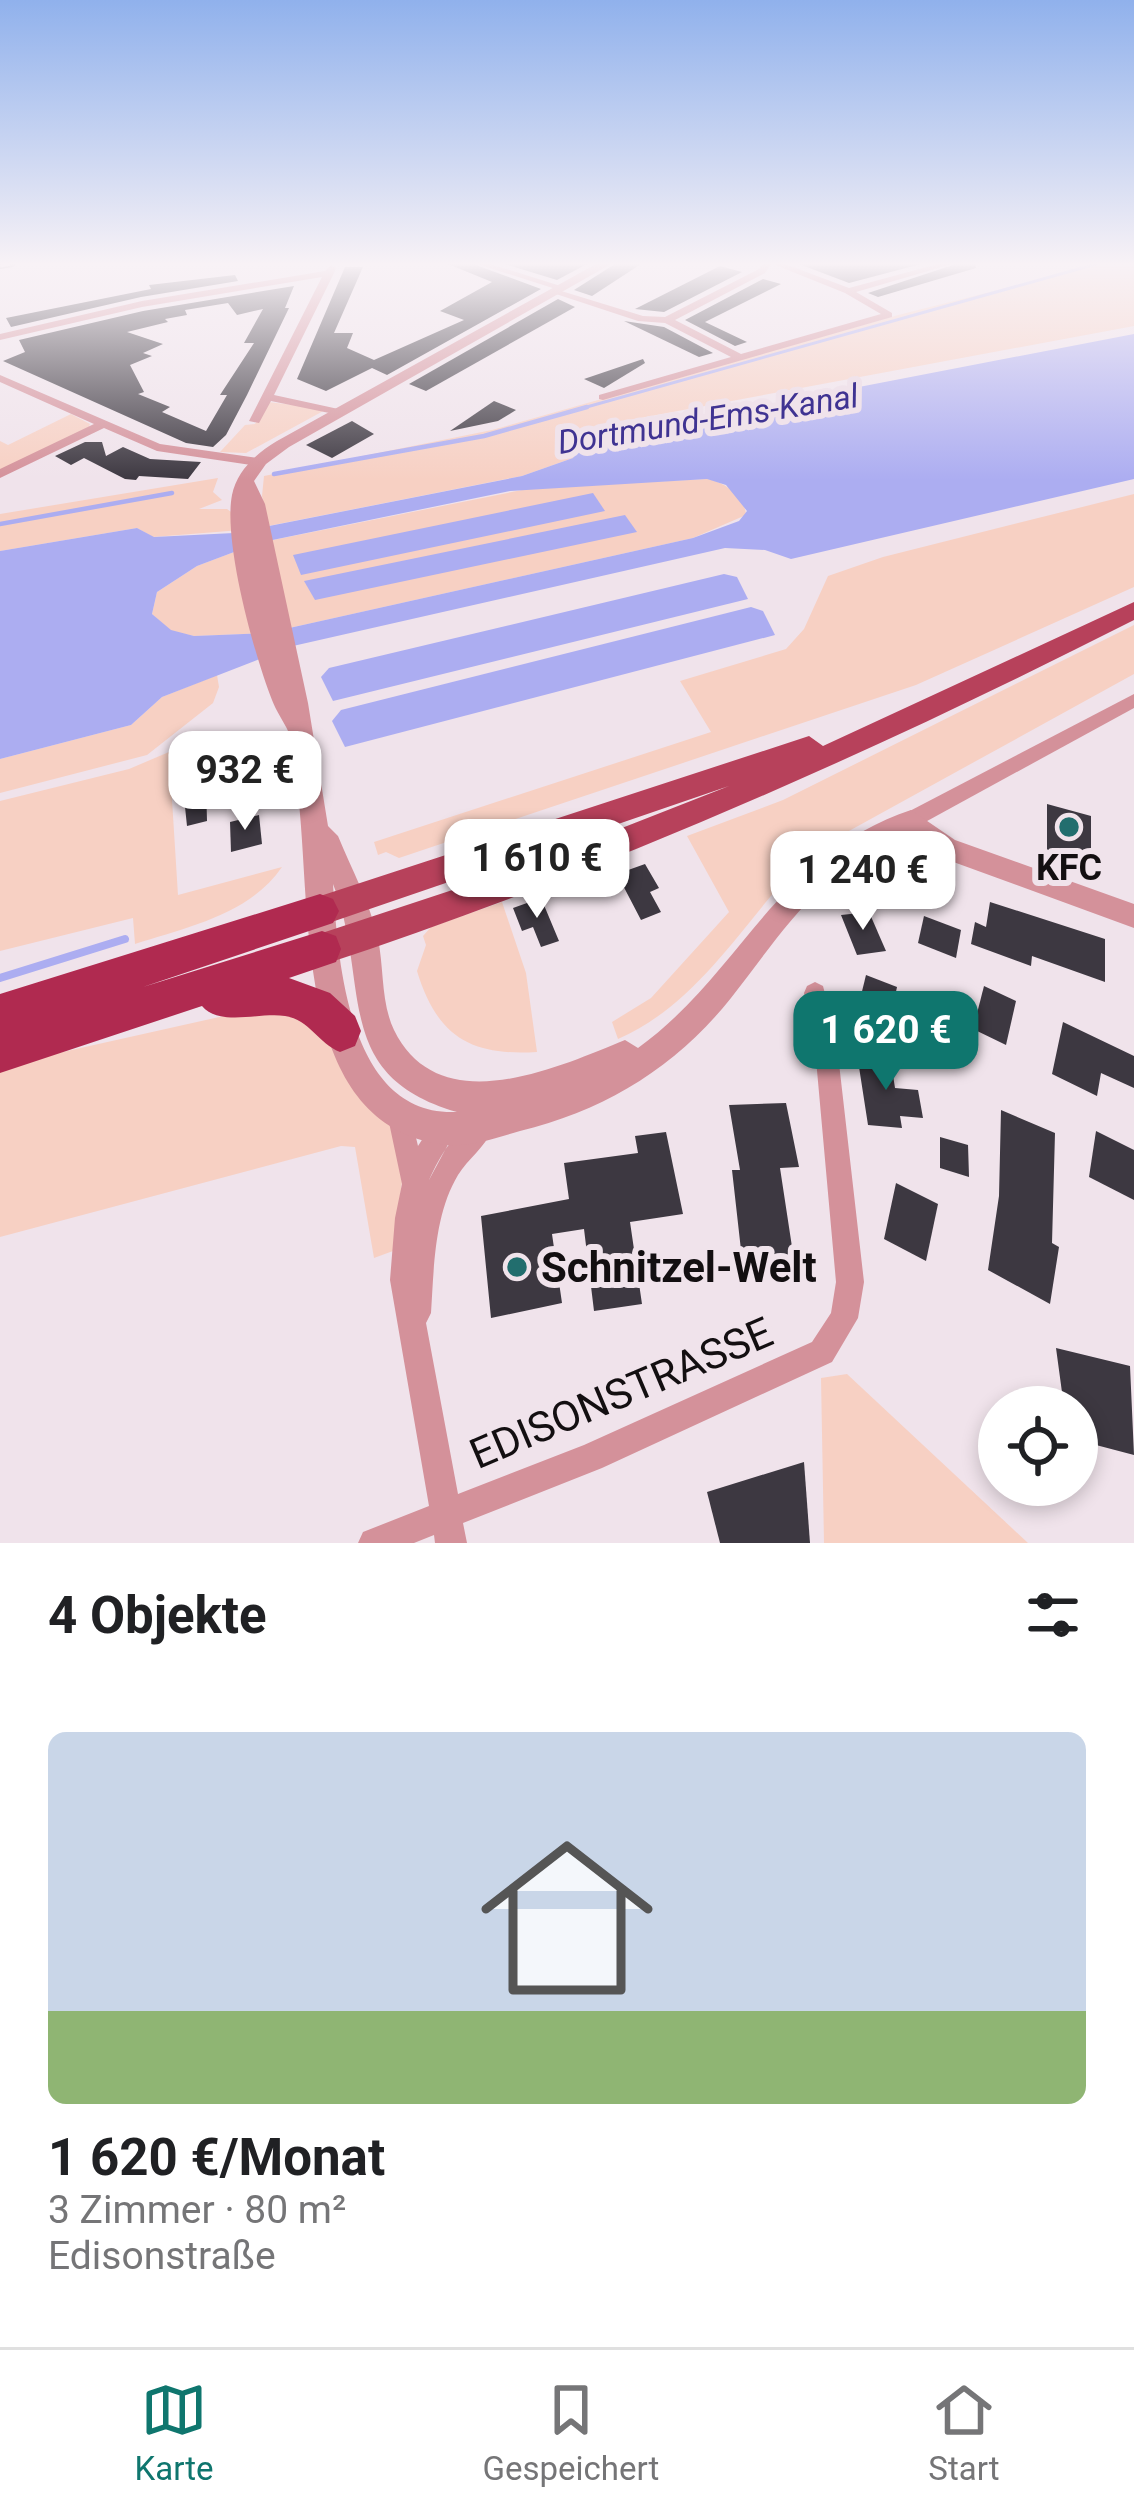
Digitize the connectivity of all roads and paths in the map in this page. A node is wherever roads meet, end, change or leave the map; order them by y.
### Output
1 (297, 336) edge
2 (476, 336) edge
3 (698, 336) edge
4 (818, 336) edge
5 (741, 358) junction
6 (0, 378) edge
7 (267, 397) junction
8 (603, 397) dead end
9 (340, 412) junction
10 (254, 421) dead end
11 (104, 424) junction
12 (257, 462) junction
13 (0, 475) edge
14 (1134, 610) edge
15 (989, 682) junction
16 (1134, 700) edge
17 (911, 820) junction
18 (1134, 916) edge
19 (332, 920) junction
20 (363, 936) junction
21 (814, 993) dead end
22 (164, 1002) junction
23 (0, 1014) edge
24 (340, 1031) junction
25 (0, 1052) edge
26 (416, 1083) junction
27 (484, 1110) junction
28 (399, 1113) junction
29 (442, 1129) junction
30 (443, 1169) junction
31 (413, 1184) junction
32 (416, 1330) junction
33 (448, 1528) edge
34 (374, 1543) edge

1 - 7 street
2 - 9 street
3 - 5 street
4 - 5 street
5 - 8 street
6 - 11 street
7 - 9 street
7 - 10 street
9 - 12 street
11 - 12 street
11 - 13 street
12 - 19 street
14 - 15 main road
15 - 19 main road
15 - 20 main road
16 - 17 street
17 - 18 street
17 - 27 street
19 - 20 main road
19 - 22 highway
19 - 23 highway
19 - 24 street
20 - 26 street
21 - 33 street, EDISONSTRASSE
22 - 24 highway
22 - 25 highway
24 - 28 street
26 - 27 street
26 - 29 street
27 - 29 street
27 - 30 street
28 - 29 street
28 - 31 street
29 - 30 street
29 - 31 street
30 - 32 street
31 - 32 street
32 - 33 street
33 - 34 street, EDISONSTRASSE

